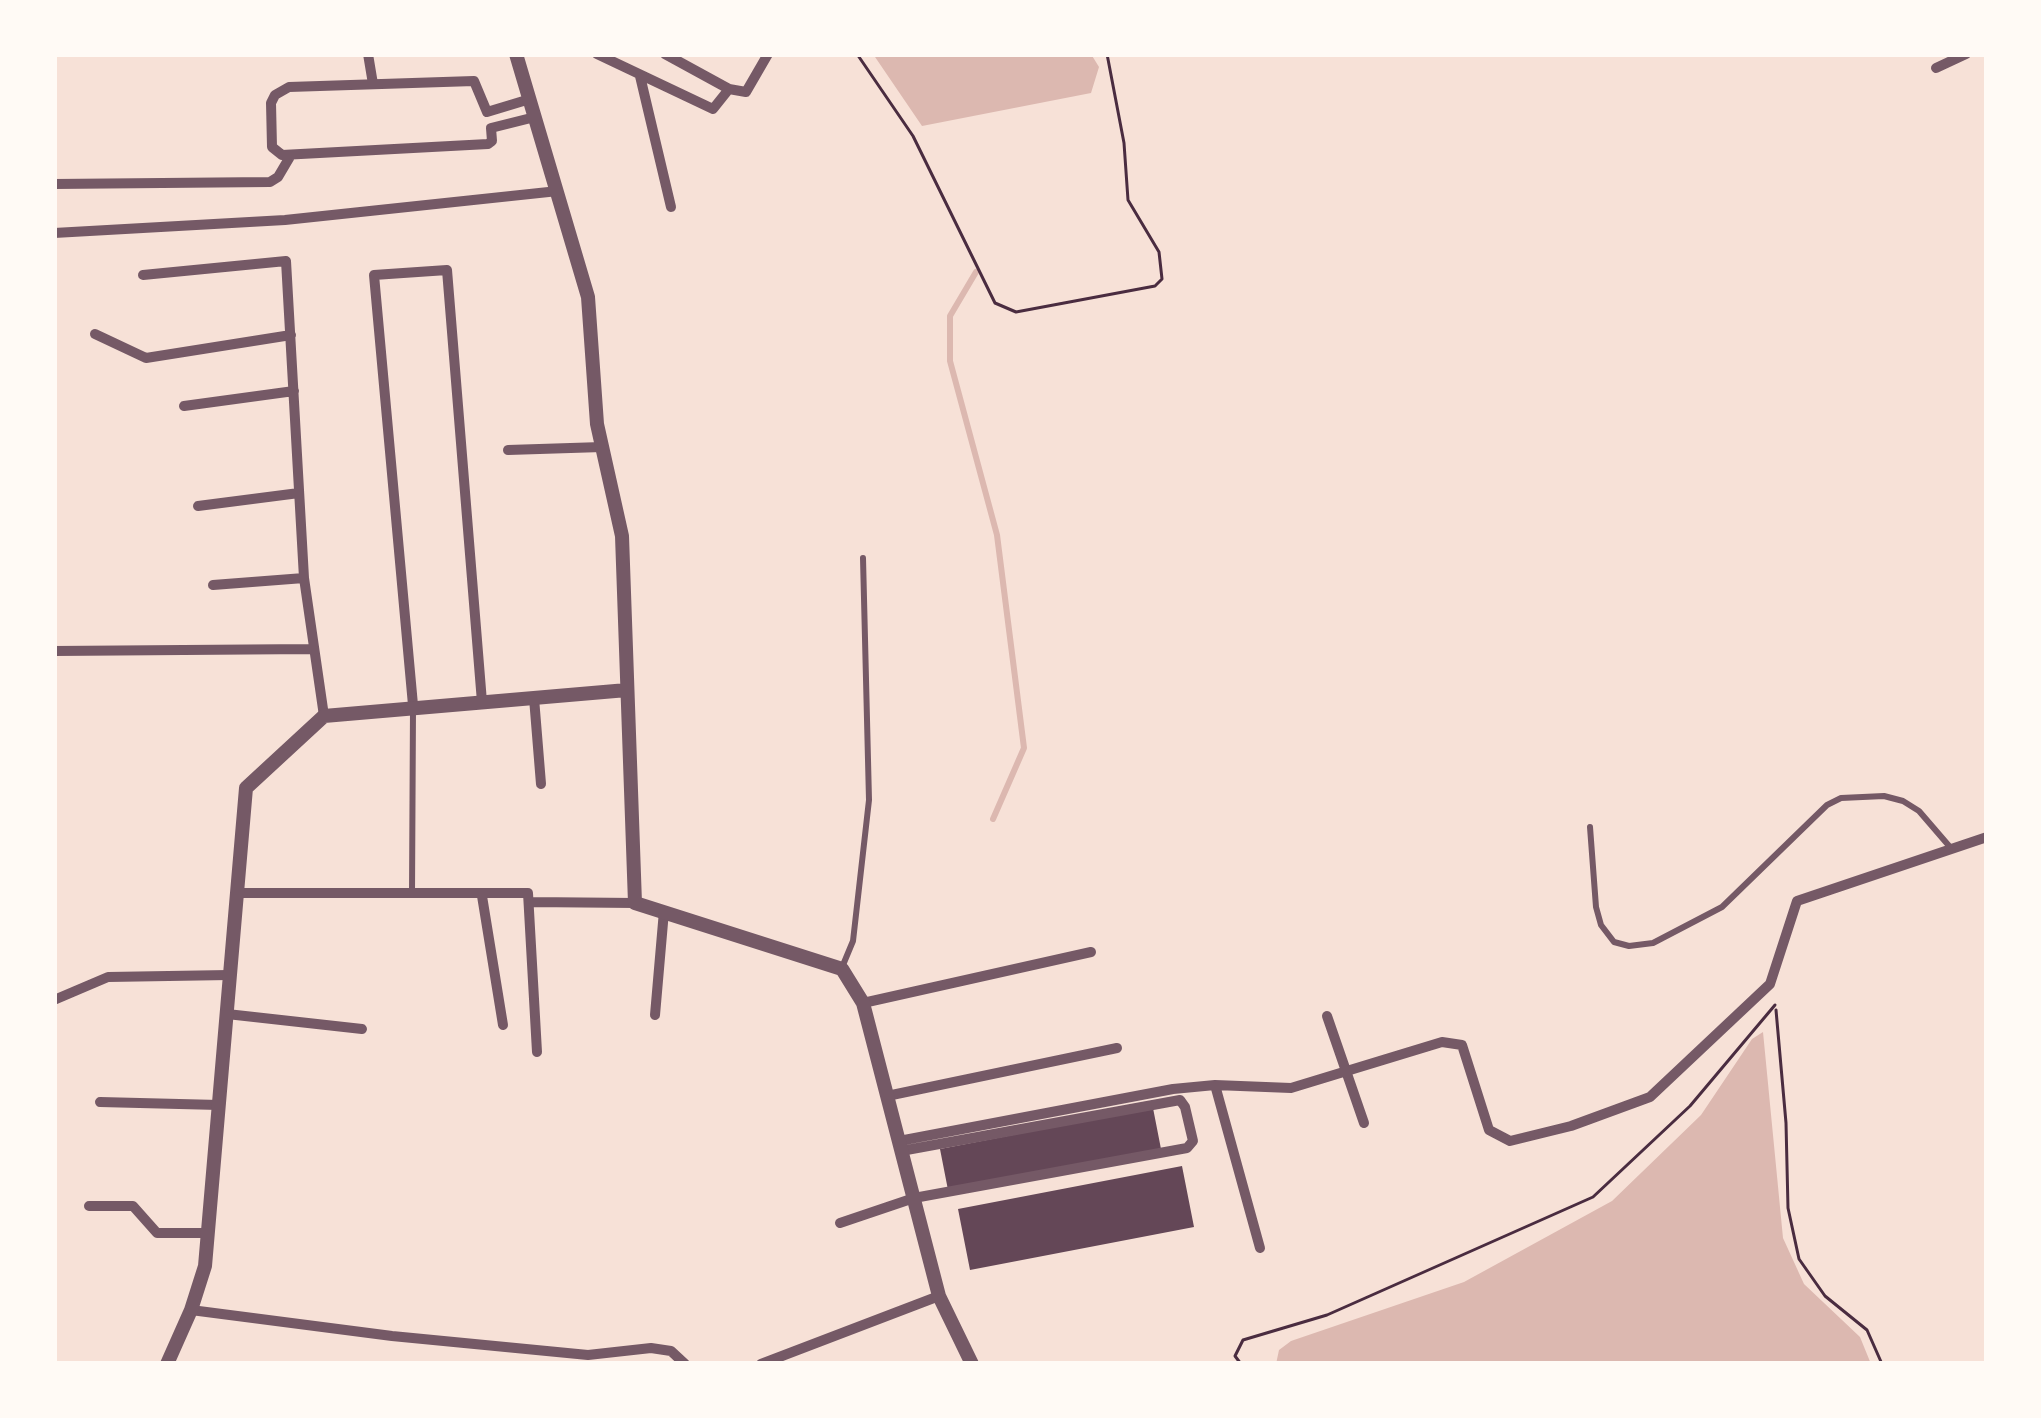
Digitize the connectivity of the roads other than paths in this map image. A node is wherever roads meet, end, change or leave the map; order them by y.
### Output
1 (368, 54) edge
2 (516, 54) edge
3 (597, 54) edge
4 (666, 54) edge
5 (768, 54) edge
6 (1966, 54) edge
7 (1936, 68) dead end
8 (640, 76) junction
9 (373, 84) junction
10 (729, 89) junction
11 (530, 99) junction
12 (487, 112) junction
13 (536, 117) junction
14 (491, 128) junction
15 (292, 155) junction
16 (54, 184) edge
17 (558, 190) junction
18 (671, 207) dead end
19 (54, 232) edge
20 (143, 275) dead end
21 (95, 334) dead end
22 (290, 335) junction
23 (294, 391) junction
24 (184, 406) dead end
25 (602, 447) junction
26 (508, 450) dead end
27 (299, 493) junction
28 (198, 506) dead end
29 (863, 558) dead end
30 (304, 578) junction
31 (213, 585) dead end
32 (313, 650) junction
33 (54, 652) edge
34 (627, 690) junction
35 (534, 698) junction
36 (482, 702) junction
37 (413, 705) junction
38 (324, 716) junction
39 (541, 784) dead end
40 (1590, 827) dead end
41 (1987, 837) edge
42 (1950, 847) junction
43 (237, 893) junction
44 (412, 896) junction
45 (482, 896) junction
46 (530, 902) junction
47 (635, 903) junction
48 (664, 911) junction
49 (1091, 952) dead end
50 (842, 968) junction
51 (229, 975) junction
52 (54, 1000) edge
53 (862, 1003) junction
54 (227, 1014) junction
55 (655, 1015) dead end
56 (1327, 1016) dead end
57 (502, 1025) dead end
58 (362, 1029) dead end
59 (1117, 1048) dead end
60 (537, 1052) dead end
61 (1346, 1072) junction
62 (1215, 1085) junction
63 (887, 1096) junction
64 (100, 1102) dead end
65 (219, 1105) junction
66 (1364, 1123) dead end
67 (900, 1146) junction
68 (914, 1198) junction
69 (89, 1206) dead end
70 (840, 1223) dead end
71 (208, 1233) junction
72 (1260, 1248) dead end
73 (939, 1296) junction
74 (191, 1310) junction
75 (167, 1364) edge
76 (685, 1364) edge
77 (760, 1364) edge
78 (972, 1364) edge

1 - 9 street
2 - 11 street
3 - 8 street
4 - 10 street
5 - 10 street
6 - 7 street
8 - 10 street
8 - 18 street
9 - 12 street
9 - 15 street
11 - 12 street
11 - 13 street
12 - 14 street
13 - 14 street
13 - 17 street
14 - 15 street
15 - 16 street
17 - 19 street
17 - 25 street
20 - 22 street
21 - 22 street
22 - 23 street
23 - 24 street
23 - 27 street
25 - 26 street
25 - 34 street
27 - 28 street
27 - 30 street
29 - 50 lane
30 - 31 street
30 - 32 street
32 - 33 street
32 - 38 street
34 - 35 street
34 - 47 street
35 - 36 street
35 - 39 street
36 - 37 street
36 - 37 street
37 - 38 street
37 - 44 lane
38 - 43 street
40 - 42 lane
41 - 42 street
42 - 61 street
43 - 44 street
43 - 51 street
44 - 45 street
45 - 46 street
45 - 57 street
46 - 47 street
46 - 60 street
47 - 48 street
48 - 50 street
48 - 55 street
49 - 53 street
50 - 53 street
51 - 52 street
51 - 54 street
53 - 63 street
54 - 58 street
54 - 65 street
56 - 61 street
59 - 63 street
61 - 62 street
61 - 66 street
62 - 67 street
62 - 72 street
63 - 67 street
64 - 65 street
65 - 71 street
67 - 68 street
67 - 68 street
68 - 70 street
68 - 73 street
69 - 71 street
71 - 74 street
73 - 77 street
73 - 78 street
74 - 75 street
74 - 76 street

